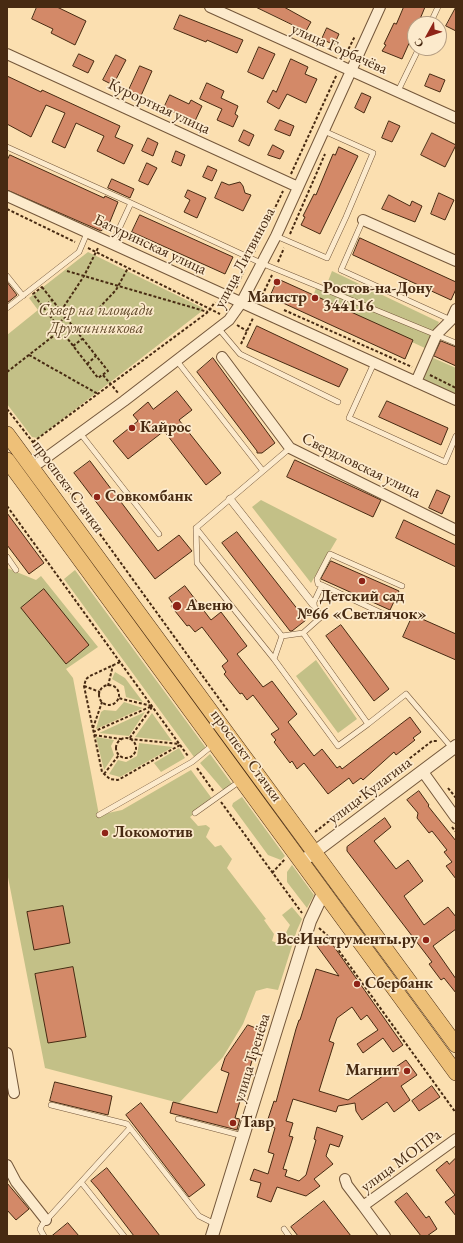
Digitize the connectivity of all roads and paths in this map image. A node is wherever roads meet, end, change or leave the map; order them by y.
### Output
1 (210, 7) edge
2 (380, 7) edge
3 (7, 54) edge
4 (415, 56) edge
5 (350, 71) junction
6 (398, 91) junction
7 (456, 118) edge
8 (324, 131) junction
9 (7, 147) edge
10 (298, 187) junction
11 (7, 196) edge
12 (131, 203) junction
13 (7, 209) edge
14 (363, 220) joint
15 (87, 233) junction
16 (276, 236) junction
17 (108, 242) junction
18 (82, 245) junction
19 (95, 252) junction
20 (456, 261) edge
21 (261, 263) junction
22 (58, 268) junction
23 (128, 268) junction
24 (7, 276) edge
25 (84, 276) junction
26 (119, 286) junction
27 (246, 293) junction
28 (23, 296) junction
29 (52, 300) junction
30 (267, 302) dead end
31 (241, 303) junction
32 (43, 307) junction
33 (7, 308) edge
34 (99, 308) dead end
35 (281, 308) dead end
36 (456, 309) edge
37 (61, 311) junction
38 (66, 317) junction
39 (229, 320) junction
40 (451, 320) junction
41 (259, 321) dead end
42 (56, 325) junction
43 (219, 329) junction
44 (61, 330) junction
45 (247, 331) junction
46 (437, 334) junction
47 (82, 338) junction
48 (456, 343) edge
49 (73, 346) junction
50 (238, 351) junction
51 (29, 355) junction
52 (96, 356) junction
53 (222, 357) dead end
54 (177, 361) junction
55 (374, 363) junction
56 (87, 364) junction
57 (421, 371) junction
58 (7, 372) edge
59 (103, 375) junction
60 (416, 382) junction
61 (111, 385) junction
62 (456, 388) edge
63 (98, 394) junction
64 (456, 400) edge
65 (124, 401) junction
66 (338, 402) dead end
67 (7, 409) edge
68 (80, 433) junction
69 (7, 434) edge
70 (456, 436) edge
71 (290, 448) junction
72 (7, 460) edge
73 (32, 468) junction
74 (263, 471) junction
75 (230, 499) junction
76 (7, 506) edge
77 (196, 528) junction
78 (456, 530) edge
79 (159, 534) dead end
80 (7, 557) edge
81 (16, 570) dead end
82 (322, 585) junction
83 (402, 586) dead end
84 (313, 604) junction
85 (390, 617) dead end
86 (303, 633) junction
87 (282, 636) junction
88 (274, 659) junction
89 (120, 662) junction
90 (113, 665) junction
91 (84, 686) junction
92 (108, 686) junction
93 (100, 692) junction
94 (118, 698) junction
95 (102, 702) junction
96 (152, 706) junction
97 (368, 724) junction
98 (93, 732) junction
99 (123, 739) junction
100 (129, 739) junction
101 (180, 744) junction
102 (214, 744) junction
103 (452, 746) edge
104 (119, 755) junction
105 (192, 762) junction
106 (423, 772) junction
107 (104, 774) junction
108 (242, 780) junction
109 (217, 797) junction
110 (195, 813) dead end
111 (99, 815) dead end
112 (456, 818) edge
113 (306, 840) junction
114 (315, 852) junction
115 (302, 862) junction
116 (324, 891) junction
117 (310, 921) junction
118 (456, 1045) edge
119 (7, 1053) edge
120 (456, 1073) edge
121 (14, 1093) dead end
122 (51, 1105) dead end
123 (456, 1113) edge
124 (178, 1119) dead end
125 (130, 1128) junction
126 (244, 1136) junction
127 (456, 1139) edge
128 (8, 1167) edge
129 (345, 1179) dead end
130 (81, 1182) junction
131 (363, 1206) junction
132 (46, 1220) junction
133 (216, 1224) junction
134 (284, 1229) dead end
135 (44, 1236) edge
136 (124, 1236) edge
137 (212, 1236) edge
138 (289, 1236) edge
139 (385, 1236) edge

1 - 5 street, улица Горбачёва
2 - 5 street, улица Литвинова
3 - 10 street, Курортная улица
4 - 6 lane
5 - 6 street, улица Горбачёва
5 - 8 street, улица Литвинова
6 - 7 street, улица Горбачёва
8 - 10 street, улица Литвинова
8 - 16 lane
9 - 12 lane
10 - 16 street, улица Литвинова
11 - 15 street, Батуринская улица
12 - 17 lane
12 - 21 lane
13 - 18 path
14 - 20 street
14 - 40 lane
15 - 17 street, Батуринская улица
15 - 18 lane
16 - 21 street, улица Литвинова
17 - 19 path
17 - 31 street, Батуринская улица
18 - 19 path
18 - 22 lane
19 - 23 path
19 - 25 path
21 - 27 street, улица Литвинова
21 - 46 lane
22 - 25 path
22 - 28 lane
23 - 26 path
23 - 39 path
24 - 28 lane
25 - 26 path
25 - 37 path
26 - 34 path
26 - 61 path
27 - 30 path
27 - 31 street, улица Литвинова
28 - 33 lane
29 - 32 path
29 - 32 path
29 - 37 path
31 - 39 street, улица Литвинова
31 - 55 street, Батуринская улица
32 - 42 path
35 - 57 path
36 - 40 street
37 - 38 path
38 - 42 path
38 - 47 path
39 - 43 street, улица Литвинова
39 - 45 path
40 - 46 street
41 - 45 path
42 - 44 path
43 - 50 lane
43 - 54 street, улица Литвинова
44 - 49 path
44 - 51 path
45 - 50 path
46 - 48 lane
46 - 57 street
47 - 49 path
47 - 52 path
49 - 56 path
50 - 66 lane
51 - 58 path
51 - 63 path
52 - 56 path
52 - 59 path
53 - 71 street, Свердловская улица
54 - 65 street, улица Литвинова
54 - 74 lane
55 - 60 street, Батуринская улица
55 - 70 lane
56 - 59 path
57 - 60 street
57 - 62 path
59 - 61 path
60 - 64 street, Батуринская улица
61 - 63 path
61 - 65 path
63 - 67 path
65 - 68 street, улица Литвинова
68 - 73 street, улица Литвинова
68 - 79 lane
69 - 73 main road, проспект Стачки
71 - 74 lane
71 - 78 street, Свердловская улица
72 - 102 main road, проспект Стачки
73 - 113 main road, проспект Стачки
74 - 75 lane
75 - 77 lane
75 - 84 street
76 - 89 path
77 - 87 lane
77 - 88 lane
80 - 81 lane
82 - 83 lane
82 - 84 lane
82 - 85 lane
84 - 86 lane
86 - 87 lane
86 - 97 lane
87 - 88 lane
88 - 97 lane
89 - 90 path
89 - 96 path
90 - 91 path
90 - 92 path
91 - 93 path
91 - 98 path
92 - 93 path
92 - 94 path
93 - 95 path
94 - 95 path
94 - 96 path
95 - 98 path
96 - 98 path
96 - 100 path
96 - 101 path
97 - 103 lane
98 - 99 path
98 - 107 path
99 - 100 path
99 - 104 path
100 - 101 path
100 - 104 path
101 - 105 path
101 - 107 path
102 - 105 lane
102 - 108 main road, проспект Стачки
103 - 106 street, улица Кулагина
103 - 113 path
104 - 107 path
105 - 109 path
105 - 111 lane
106 - 112 street
106 - 114 street, улица Кулагина
108 - 109 lane
108 - 115 main road, проспект Стачки
109 - 110 lane
109 - 117 path
113 - 114 main road, проспект Стачки
114 - 115 street, улица Кулагина
114 - 118 main road, проспект Стачки
115 - 116 main road, проспект Стачки
116 - 117 street, улица Тренёва
116 - 120 main road, проспект Стачки
117 - 123 path
117 - 126 street, улица Тренёва
119 - 121 street
122 - 125 lane
124 - 126 lane
125 - 130 lane
125 - 133 lane
126 - 133 street, улица Тренёва
127 - 131 street, улица МОПРа
128 - 132 street
129 - 131 street, улица МОПРа
130 - 132 lane
130 - 136 lane
131 - 139 street, улица МОПРа
132 - 135 lane
133 - 137 street, улица Тренёва
134 - 138 lane

